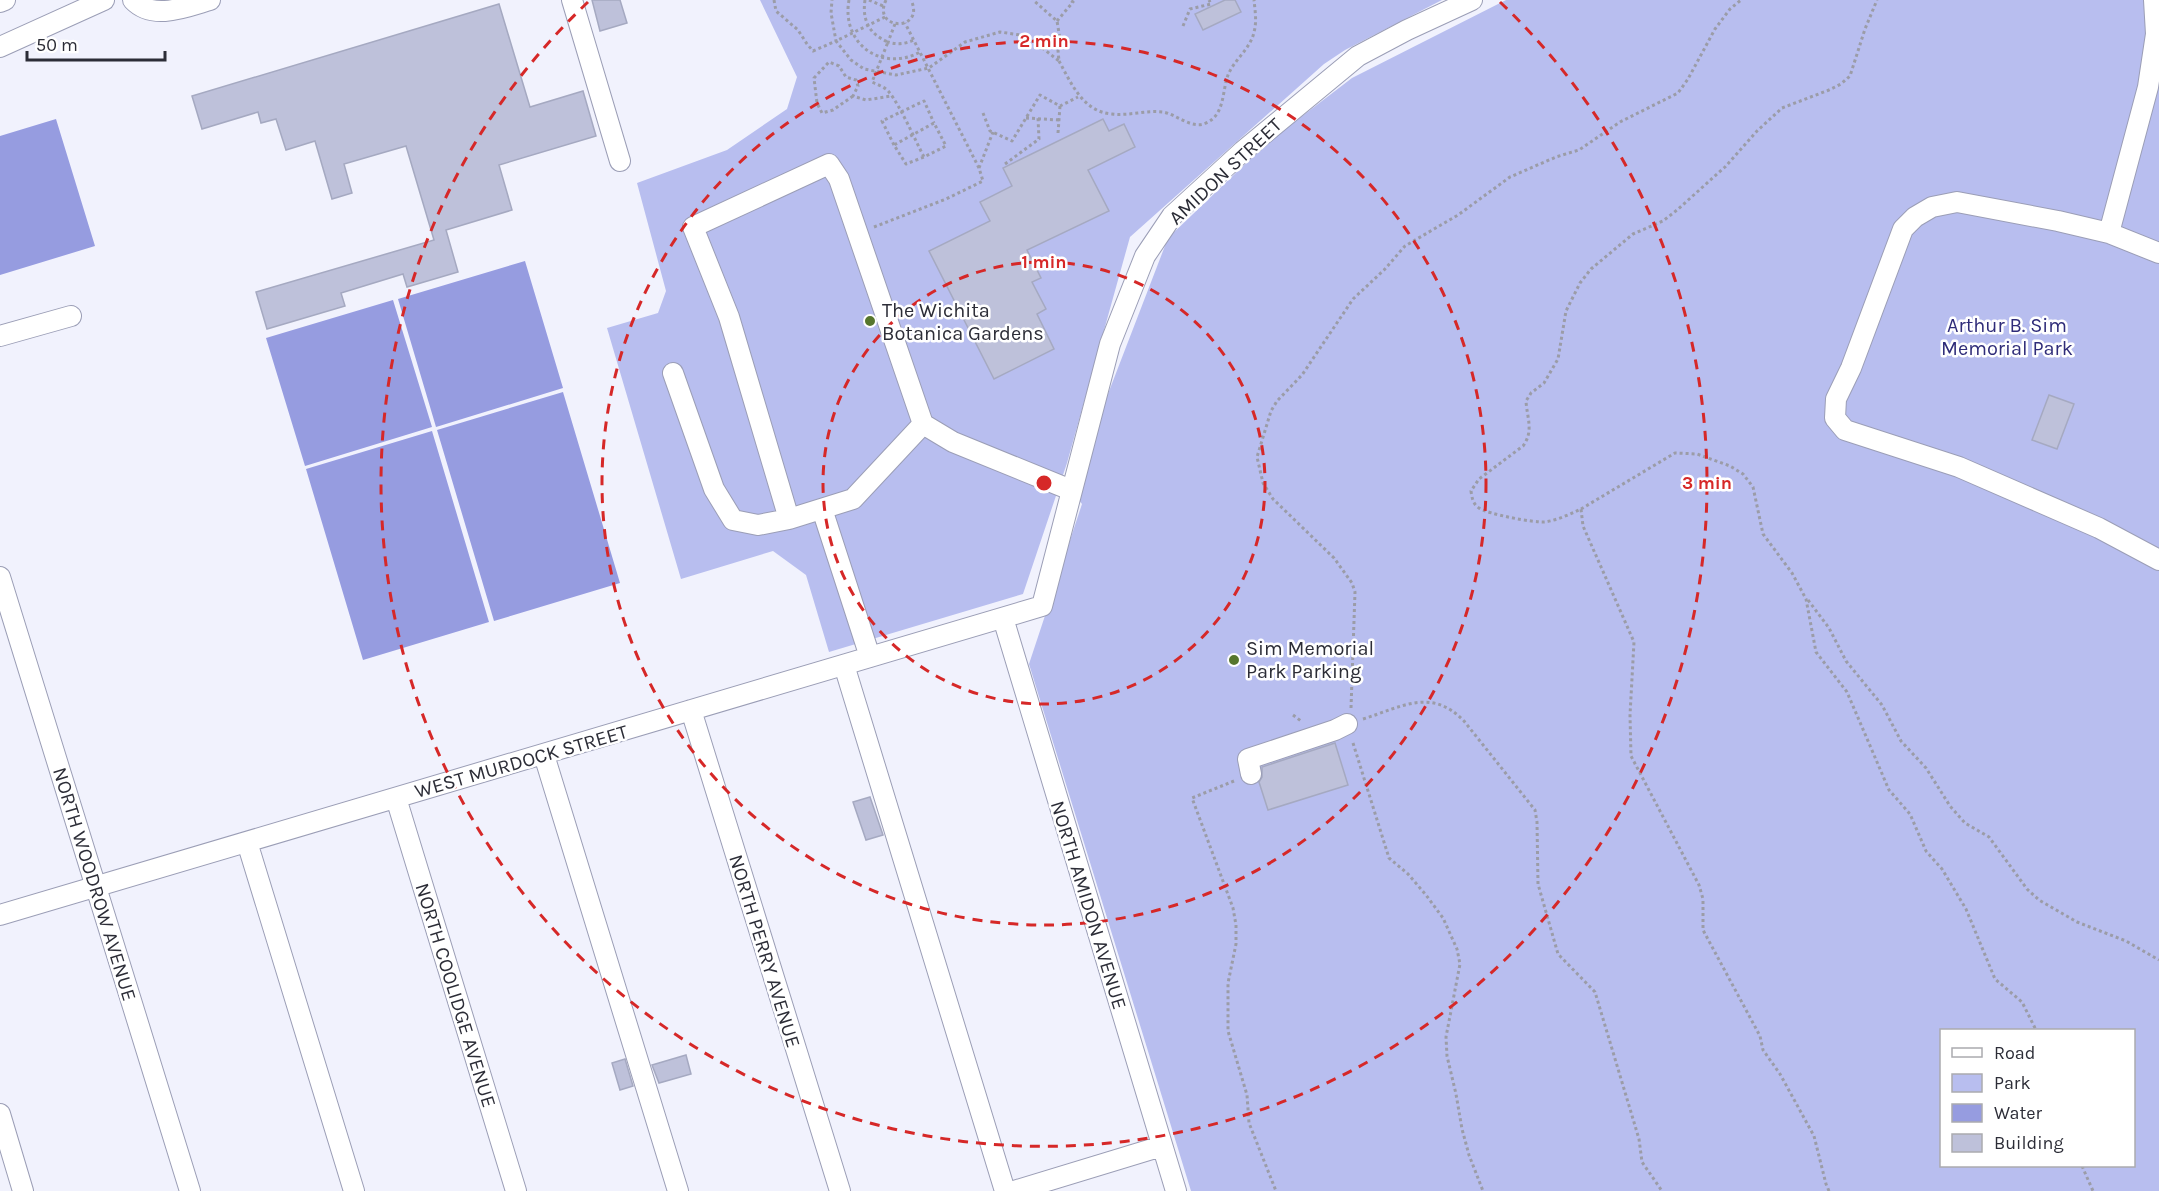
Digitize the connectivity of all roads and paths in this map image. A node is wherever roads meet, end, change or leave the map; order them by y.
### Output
1 (6, 0) edge
2 (104, 0) edge
3 (133, 0) edge
4 (210, 0) edge
5 (572, 0) edge
6 (774, 0) edge
7 (832, 0) edge
8 (849, 0) edge
9 (867, 0) edge
10 (886, 0) edge
11 (911, 0) edge
12 (1033, 0) edge
13 (1070, 0) edge
14 (1209, 0) edge
15 (1254, 0) edge
16 (1472, 0) edge
17 (1741, 0) edge
18 (1877, 0) edge
19 (2154, 0) edge
20 (0, 2) edge
21 (883, 6) junction
22 (885, 17) junction
23 (1057, 21) junction
24 (905, 23) junction
25 (895, 24) junction
26 (867, 26) junction
27 (1183, 26) dead end
28 (851, 33) junction
29 (914, 40) junction
30 (836, 41) junction
31 (888, 42) junction
32 (0, 47) edge
33 (920, 52) junction
34 (882, 57) junction
35 (1059, 61) junction
36 (929, 68) junction
37 (876, 72) junction
38 (853, 96) junction
39 (891, 96) junction
40 (1078, 97) junction
41 (1060, 106) junction
42 (900, 112) junction
43 (983, 113) dead end
44 (1026, 118) junction
45 (1038, 118) junction
46 (1059, 120) junction
47 (934, 123) junction
48 (993, 132) junction
49 (1058, 133) dead end
50 (913, 136) junction
51 (894, 145) junction
52 (924, 157) junction
53 (620, 161) dead end
54 (1005, 164) dead end
55 (979, 168) junction
56 (874, 227) dead end
57 (2109, 233) junction
58 (2159, 254) edge
59 (71, 316) dead end
60 (0, 336) edge
61 (673, 373) dead end
62 (923, 424) junction
63 (1071, 490) junction
64 (822, 509) junction
65 (1581, 509) junction
66 (789, 519) junction
67 (2159, 560) edge
68 (0, 577) edge
69 (1806, 599) junction
70 (1042, 606) joint
71 (1003, 618) junction
72 (870, 657) junction
73 (844, 665) junction
74 (691, 710) junction
75 (1347, 724) junction
76 (544, 755) junction
77 (1251, 774) joint
78 (396, 798) junction
79 (247, 842) junction
80 (96, 887) junction
81 (0, 915) edge
82 (2159, 960) edge
83 (2036, 1029) edge
84 (0, 1114) edge
85 (1162, 1146) junction
86 (2082, 1167) edge
87 (23, 1191) edge
88 (189, 1191) edge
89 (354, 1191) edge
90 (516, 1191) edge
91 (678, 1191) edge
92 (840, 1191) edge
93 (1005, 1191) edge
94 (1014, 1191) edge
95 (1176, 1191) edge
96 (1276, 1191) edge
97 (1483, 1191) edge
98 (1662, 1191) edge
99 (1829, 1191) edge
100 (2093, 1191) edge

1 - 20 street
2 - 32 street
3 - 4 street
5 - 53 street
6 - 30 path
7 - 30 path
8 - 28 path
9 - 21 path
9 - 26 path
10 - 21 path
11 - 24 path
12 - 23 path
13 - 23 path
14 - 27 path
15 - 40 path
16 - 63 street, AMIDON STREET
17 - 75 path
18 - 65 path
19 - 57 street
21 - 22 path
22 - 25 path
22 - 26 path
23 - 35 path
24 - 25 path
24 - 29 path
25 - 31 path
26 - 28 path
26 - 31 path
28 - 30 path
28 - 34 path
29 - 31 path
29 - 33 path
30 - 37 path
31 - 34 path
33 - 34 path
33 - 36 path
34 - 37 path
35 - 36 path
35 - 40 path
36 - 37 path
36 - 55 path
37 - 39 path
38 - 38 path
38 - 39 path
39 - 42 path
40 - 41 path
41 - 44 path
41 - 46 path
42 - 47 path
42 - 50 path
42 - 51 path
43 - 48 path
44 - 45 path
44 - 48 path
45 - 46 path
45 - 54 path
46 - 49 path
47 - 50 path
47 - 52 path
48 - 55 path
50 - 51 path
50 - 52 path
51 - 52 path
55 - 56 path
57 - 58 street
57 - 67 street
59 - 60 street
61 - 66 street
62 - 63 street
62 - 64 street
62 - 66 street
63 - 70 street, AMIDON STREET
64 - 66 street
64 - 72 street
65 - 69 path
65 - 99 path
68 - 80 street, NORTH WOODROW AVENUE
69 - 82 path
69 - 83 path
70 - 71 street, WEST MURDOCK STREET
71 - 72 street, WEST MURDOCK STREET
71 - 85 street, NORTH AMIDON AVENUE
72 - 73 street, WEST MURDOCK STREET
73 - 74 street, WEST MURDOCK STREET
73 - 93 street
74 - 76 street, WEST MURDOCK STREET
74 - 92 street, NORTH PERRY AVENUE
75 - 77 street
75 - 97 path
75 - 98 path
76 - 78 street, WEST MURDOCK STREET
76 - 91 street
77 - 96 path
78 - 79 street, WEST MURDOCK STREET
78 - 90 street, NORTH COOLIDGE AVENUE
79 - 80 street, WEST MURDOCK STREET
79 - 89 street
80 - 81 street, WEST MURDOCK STREET
80 - 88 street, NORTH WOODROW AVENUE
84 - 87 street
85 - 94 street
85 - 95 street, NORTH AMIDON AVENUE
86 - 100 path

